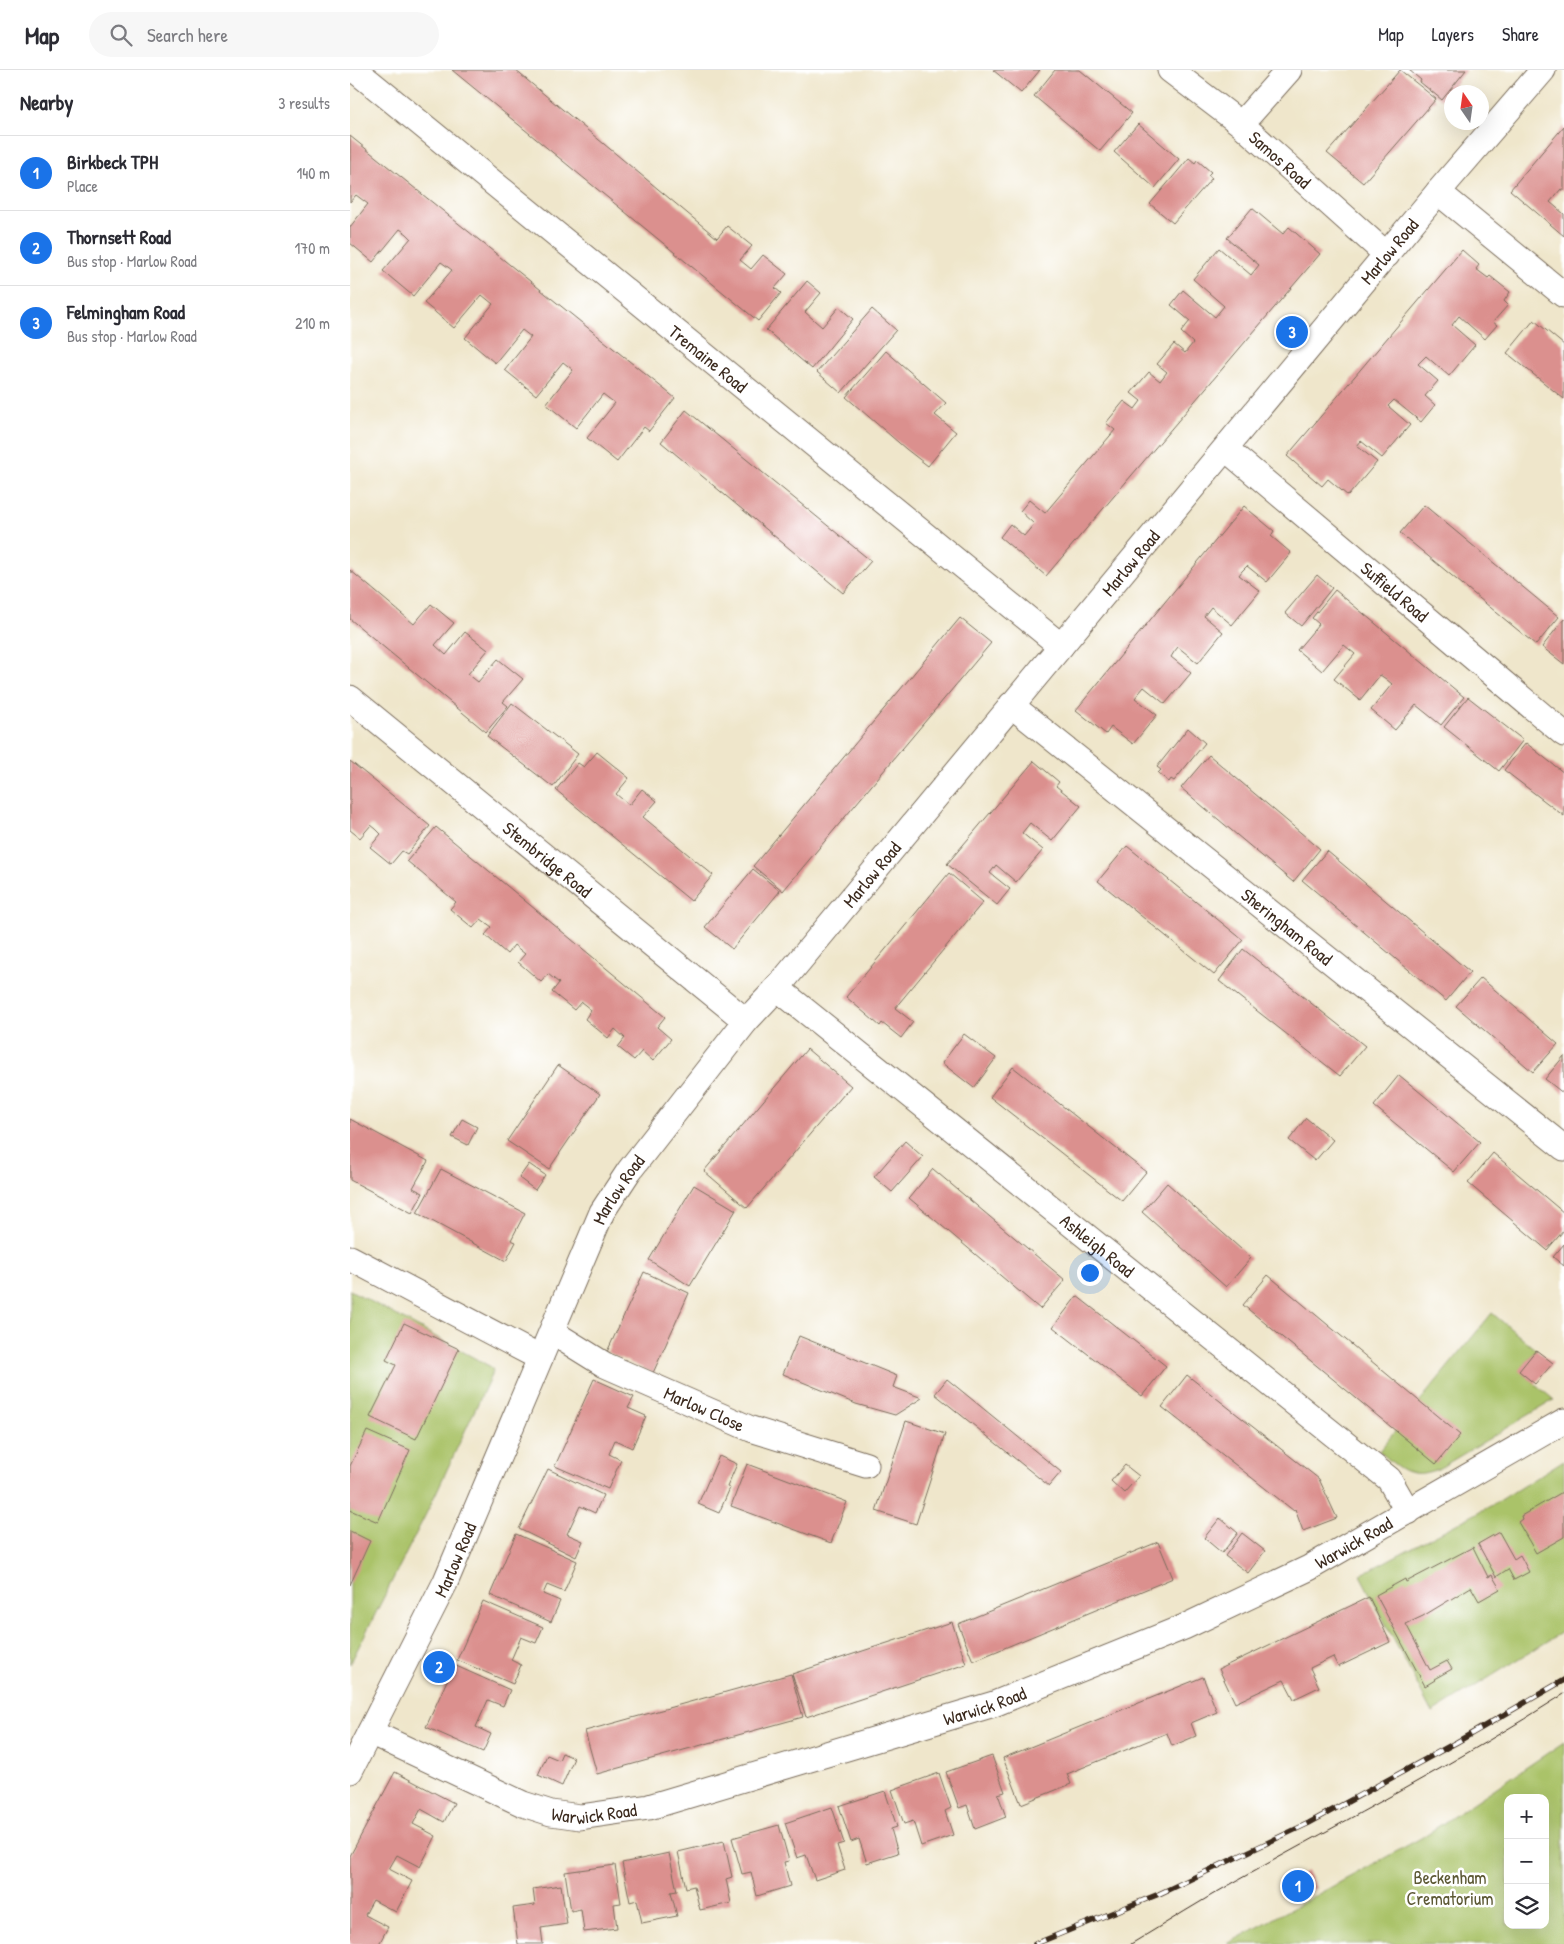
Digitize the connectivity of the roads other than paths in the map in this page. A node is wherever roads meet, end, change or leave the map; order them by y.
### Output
1 (355, 70) edge
2 (1170, 70) edge
3 (1289, 70) edge
4 (1543, 70) edge
5 (1241, 124) junction
6 (1438, 192) junction
7 (1387, 255) junction
8 (1564, 295) edge
9 (1226, 449) junction
10 (1061, 646) junction
11 (350, 698) edge
12 (1011, 705) junction
13 (1564, 734) edge
14 (777, 988) junction
15 (746, 1021) junction
16 (1564, 1148) edge
17 (350, 1258) edge
18 (552, 1332) junction
19 (540, 1358) junction
20 (1564, 1421) edge
21 (866, 1465) dead end
22 (1408, 1512) junction
23 (370, 1732) junction
24 (350, 1771) edge

1 - 10 street, Tremaine Road
2 - 5 street, Samos Road
3 - 5 street
4 - 6 street, Marlow Road
5 - 7 street, Samos Road
6 - 7 street, Marlow Road
6 - 8 street
7 - 9 street, Marlow Road
9 - 10 street, Marlow Road
9 - 13 street, Suffield Road
10 - 12 street, Marlow Road
11 - 15 street, Stembridge Road
12 - 14 street, Marlow Road
12 - 16 street, Sheringham Road
14 - 15 street, Marlow Road
14 - 22 street, Ashleigh Road
15 - 18 street, Marlow Road
17 - 19 street
18 - 19 street, Marlow Road
18 - 21 street, Marlow Close
19 - 23 street, Marlow Road
20 - 22 street, Warwick Road
22 - 23 street, Warwick Road
23 - 24 street, Marlow Road

